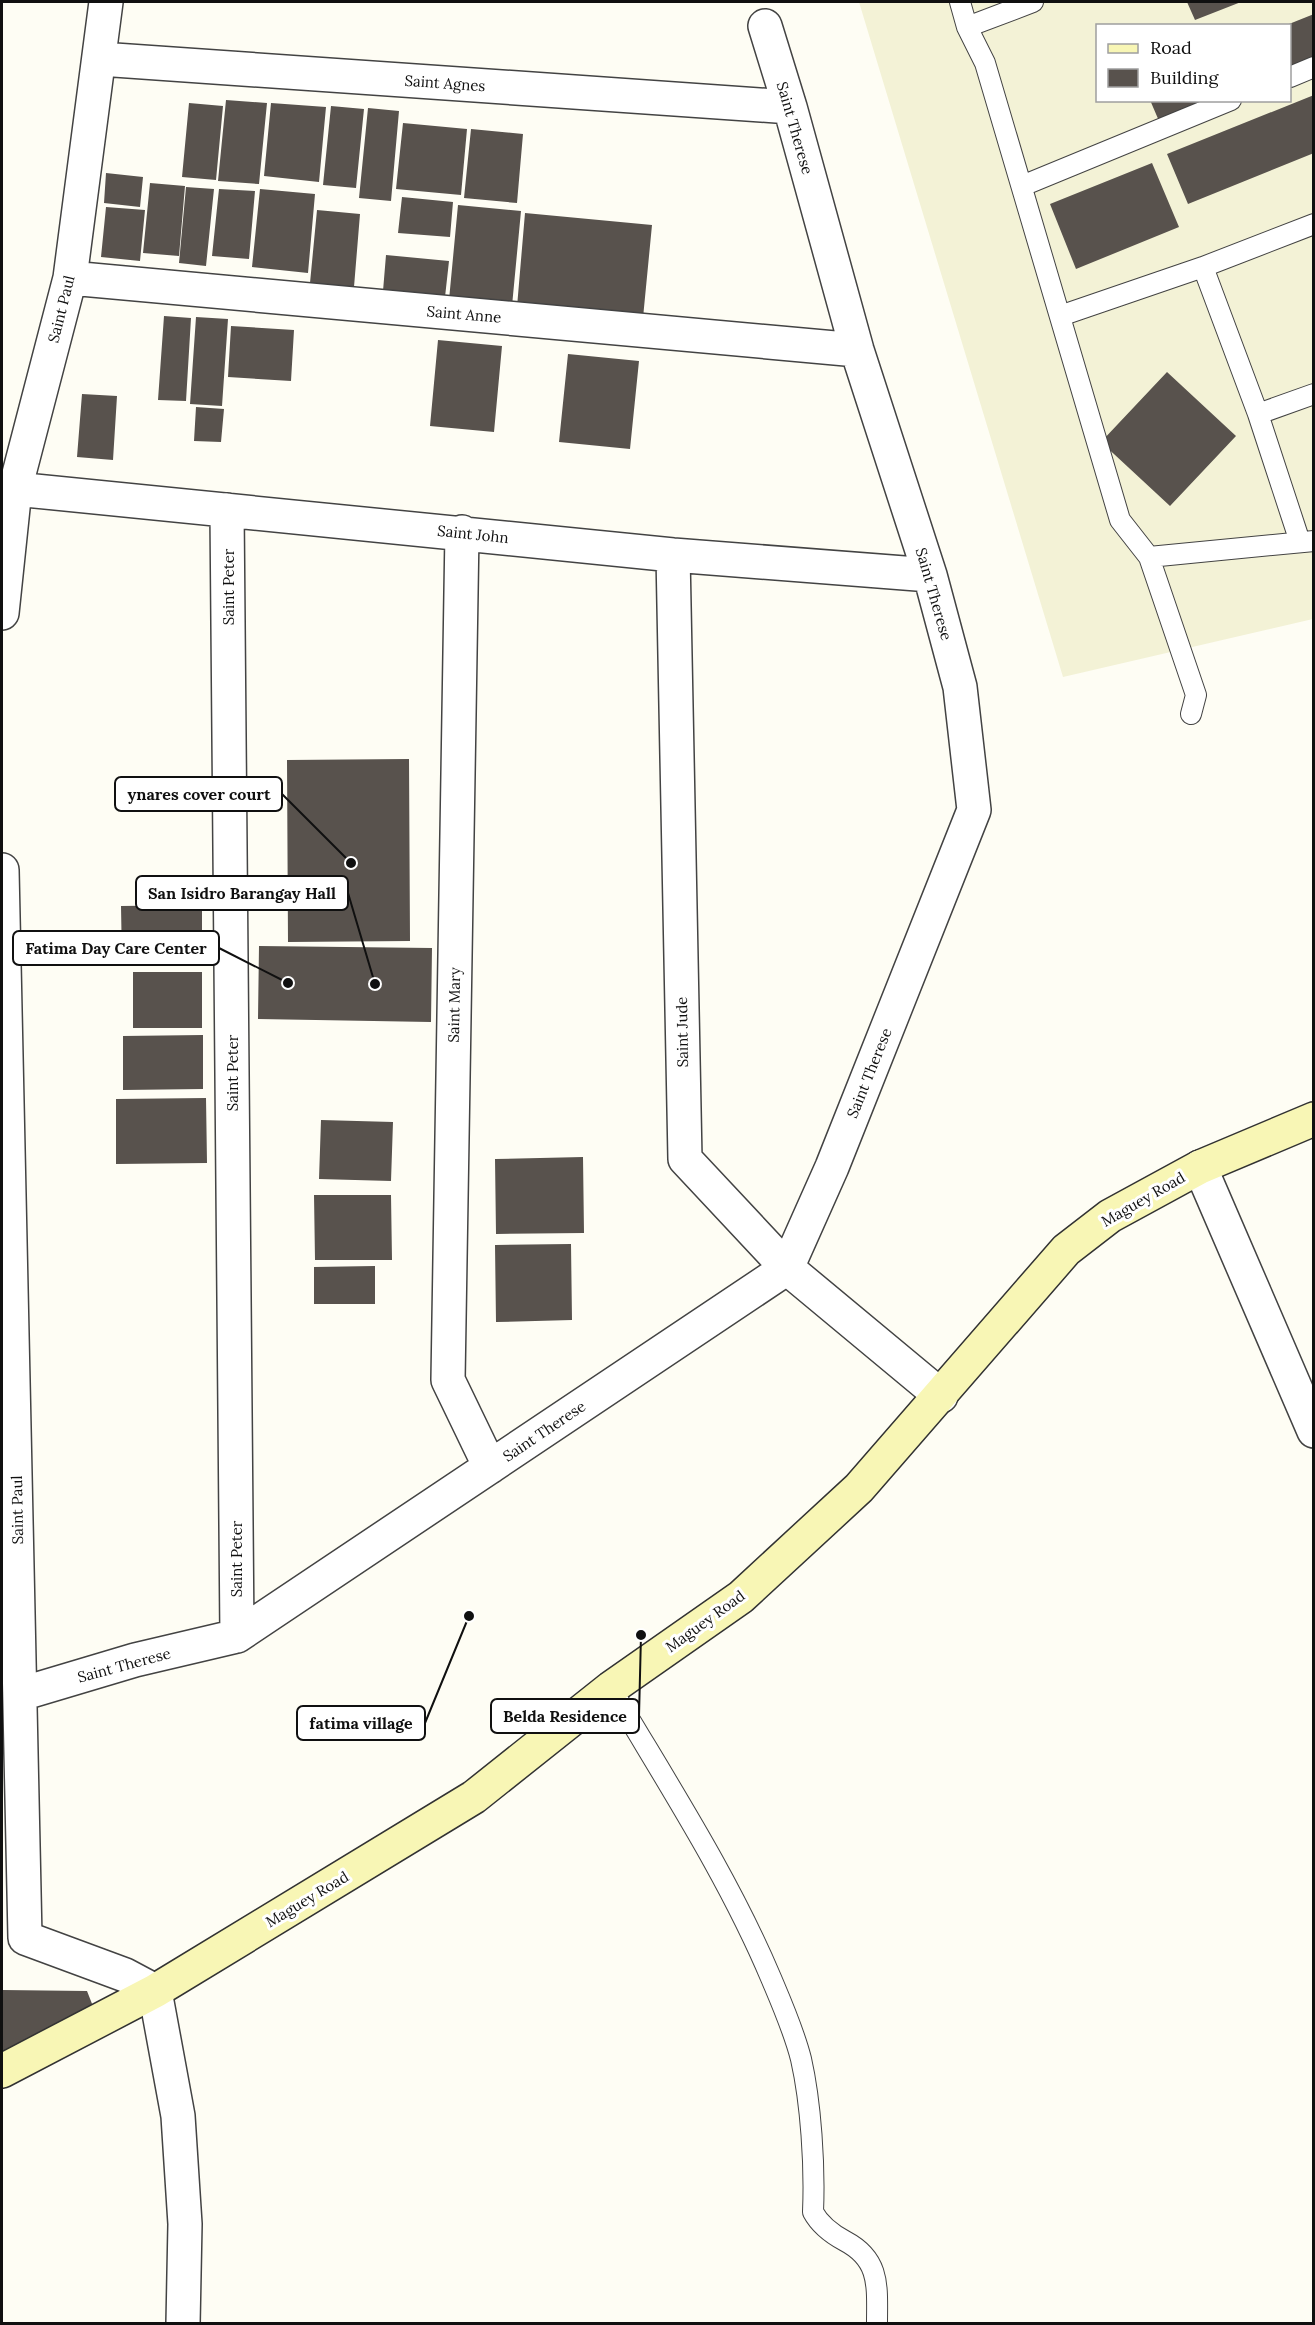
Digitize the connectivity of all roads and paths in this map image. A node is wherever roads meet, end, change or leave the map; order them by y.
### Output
1 (106, 2) edge
2 (960, 2) edge
3 (1033, 2) edge
4 (765, 26) dead end
5 (966, 27) junction
6 (100, 59) junction
7 (1314, 67) edge
8 (1291, 76) edge
9 (1226, 102) edge
10 (790, 107) junction
11 (1022, 186) junction
12 (1314, 224) edge
13 (1203, 267) junction
14 (70, 278) junction
15 (1060, 316) junction
16 (857, 350) junction
17 (1314, 394) edge
18 (1258, 414) junction
19 (15, 489) junction
20 (227, 510) junction
21 (462, 532) junction
22 (1307, 542) edge
23 (673, 555) junction
24 (1149, 557) junction
25 (930, 575) junction
26 (2, 613) edge
27 (1191, 714) dead end
28 (2, 870) edge
29 (1314, 1119) edge
30 (1200, 1167) junction
31 (787, 1268) junction
32 (941, 1396) junction
33 (1314, 1431) edge
34 (490, 1467) junction
35 (237, 1636) junction
36 (611, 1688) junction
37 (21, 1694) junction
38 (13, 1939) edge
39 (155, 1991) junction
40 (2, 2071) edge
41 (183, 2324) edge
42 (877, 2324) edge

1 - 6 street, Saint Paul
2 - 5 lane
3 - 5 lane
4 - 10 street, Saint Therese
5 - 11 lane
6 - 10 street, Saint Agnes
6 - 14 street, Saint Paul
7 - 8 lane
9 - 11 lane
10 - 16 street, Saint Therese
11 - 15 lane
12 - 13 lane
13 - 15 lane
13 - 18 lane
14 - 16 street, Saint Anne
14 - 19 street, Saint Paul
15 - 24 lane
16 - 25 street, Saint Therese
17 - 18 lane
18 - 22 lane
19 - 20 street, Saint John
19 - 26 street, Saint Paul
20 - 21 street, Saint John
20 - 35 street, Saint Peter
21 - 23 street, Saint John
21 - 34 street, Saint Mary
22 - 24 lane
23 - 25 street, Saint John
23 - 31 street, Saint Jude
24 - 27 lane
25 - 31 street, Saint Therese
28 - 37 street, Saint Paul
29 - 30 street, Maguey Road
30 - 32 street, Maguey Road
30 - 33 street
31 - 32 street, Saint Jude
31 - 34 street, Saint Therese
32 - 36 street, Maguey Road
34 - 35 street, Saint Therese
35 - 37 street, Saint Therese
36 - 39 street, Maguey Road
36 - 42 lane
37 - 38 street, Saint Paul
38 - 39 street, Saint Paul
39 - 40 street, Maguey Road
39 - 41 street

